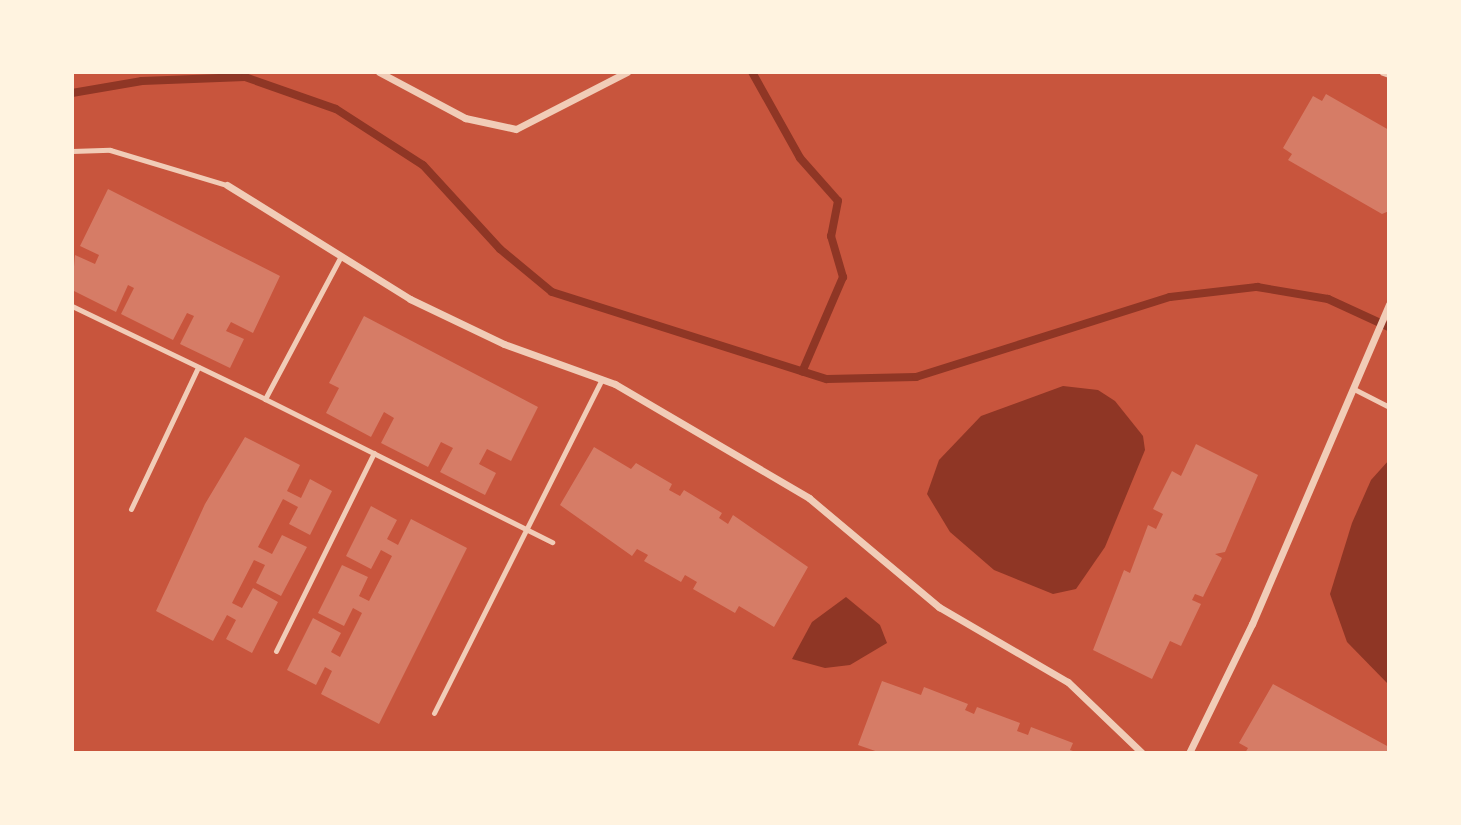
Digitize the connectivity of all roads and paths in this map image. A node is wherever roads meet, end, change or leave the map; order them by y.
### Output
1 (379, 72) edge
2 (627, 72) edge
3 (1383, 72) edge
4 (1389, 75) edge
5 (72, 151) edge
6 (227, 185) joint
7 (341, 256) junction
8 (1389, 304) edge
9 (72, 306) edge
10 (198, 367) junction
11 (602, 379) junction
12 (1354, 388) junction
13 (265, 399) junction
14 (1389, 407) edge
15 (373, 453) junction
16 (131, 509) dead end
17 (528, 529) junction
18 (552, 542) dead end
19 (276, 650) dead end
20 (435, 713) dead end
21 (1142, 753) edge
22 (1189, 753) edge

1 - 2 street
3 - 4 street
5 - 6 lane
6 - 7 street
7 - 11 street
7 - 13 lane
8 - 12 street
9 - 10 lane
10 - 13 lane
10 - 16 lane
11 - 17 lane
11 - 21 street
12 - 14 lane
12 - 22 street
13 - 15 lane
15 - 17 lane
15 - 19 lane
17 - 18 lane
17 - 20 lane

